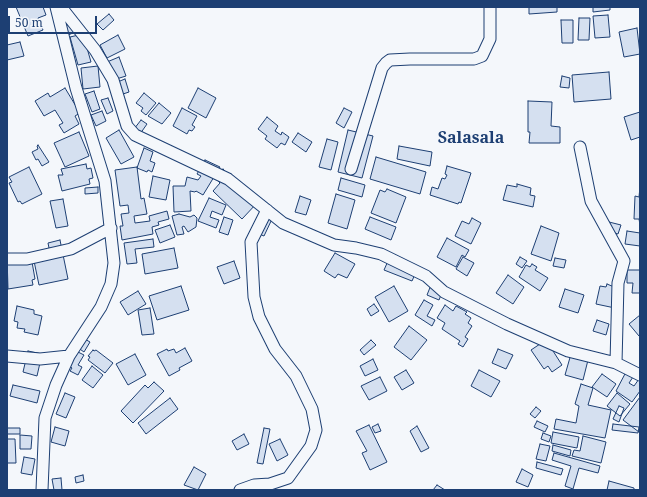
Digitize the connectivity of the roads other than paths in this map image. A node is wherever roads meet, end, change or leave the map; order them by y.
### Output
1 (56, 7) edge
2 (61, 7) edge
3 (490, 7) edge
4 (580, 147) dead end
5 (351, 169) dead end
6 (268, 210) junction
7 (111, 228) junction
8 (7, 259) edge
9 (7, 356) edge
10 (69, 356) junction
11 (616, 363) junction
12 (640, 375) edge
13 (42, 490) edge
14 (240, 490) edge

1 - 7 street
2 - 6 street
3 - 5 street
4 - 11 street
6 - 11 street
6 - 14 street
7 - 8 street
7 - 10 street
9 - 10 street
10 - 13 street
11 - 12 street

